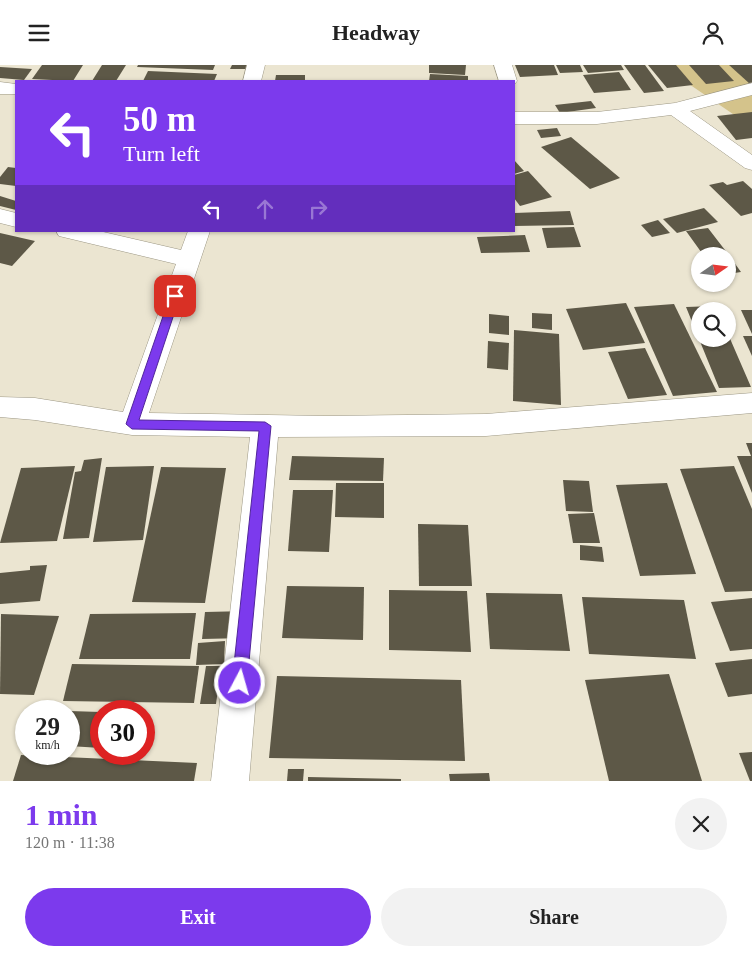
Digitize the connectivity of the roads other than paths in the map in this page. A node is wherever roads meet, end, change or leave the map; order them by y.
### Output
1 (256, 65) edge
2 (503, 65) edge
3 (252, 80) edge
4 (508, 80) edge
5 (0, 88) edge
6 (15, 89) edge
7 (752, 89) edge
8 (675, 109) junction
9 (515, 113) edge
10 (752, 164) edge
11 (0, 216) edge
12 (15, 220) edge
13 (71, 232) edge
14 (199, 232) edge
15 (188, 259) junction
16 (752, 403) edge
17 (0, 407) edge
18 (132, 424) junction
19 (265, 426) junction
20 (230, 781) edge

1 - 3 street
2 - 4 street
5 - 6 street
7 - 8 street
8 - 9 street
8 - 10 street
11 - 12 street
13 - 15 street
14 - 15 street
15 - 18 street
16 - 19 street
17 - 18 street
18 - 19 street
19 - 20 street

